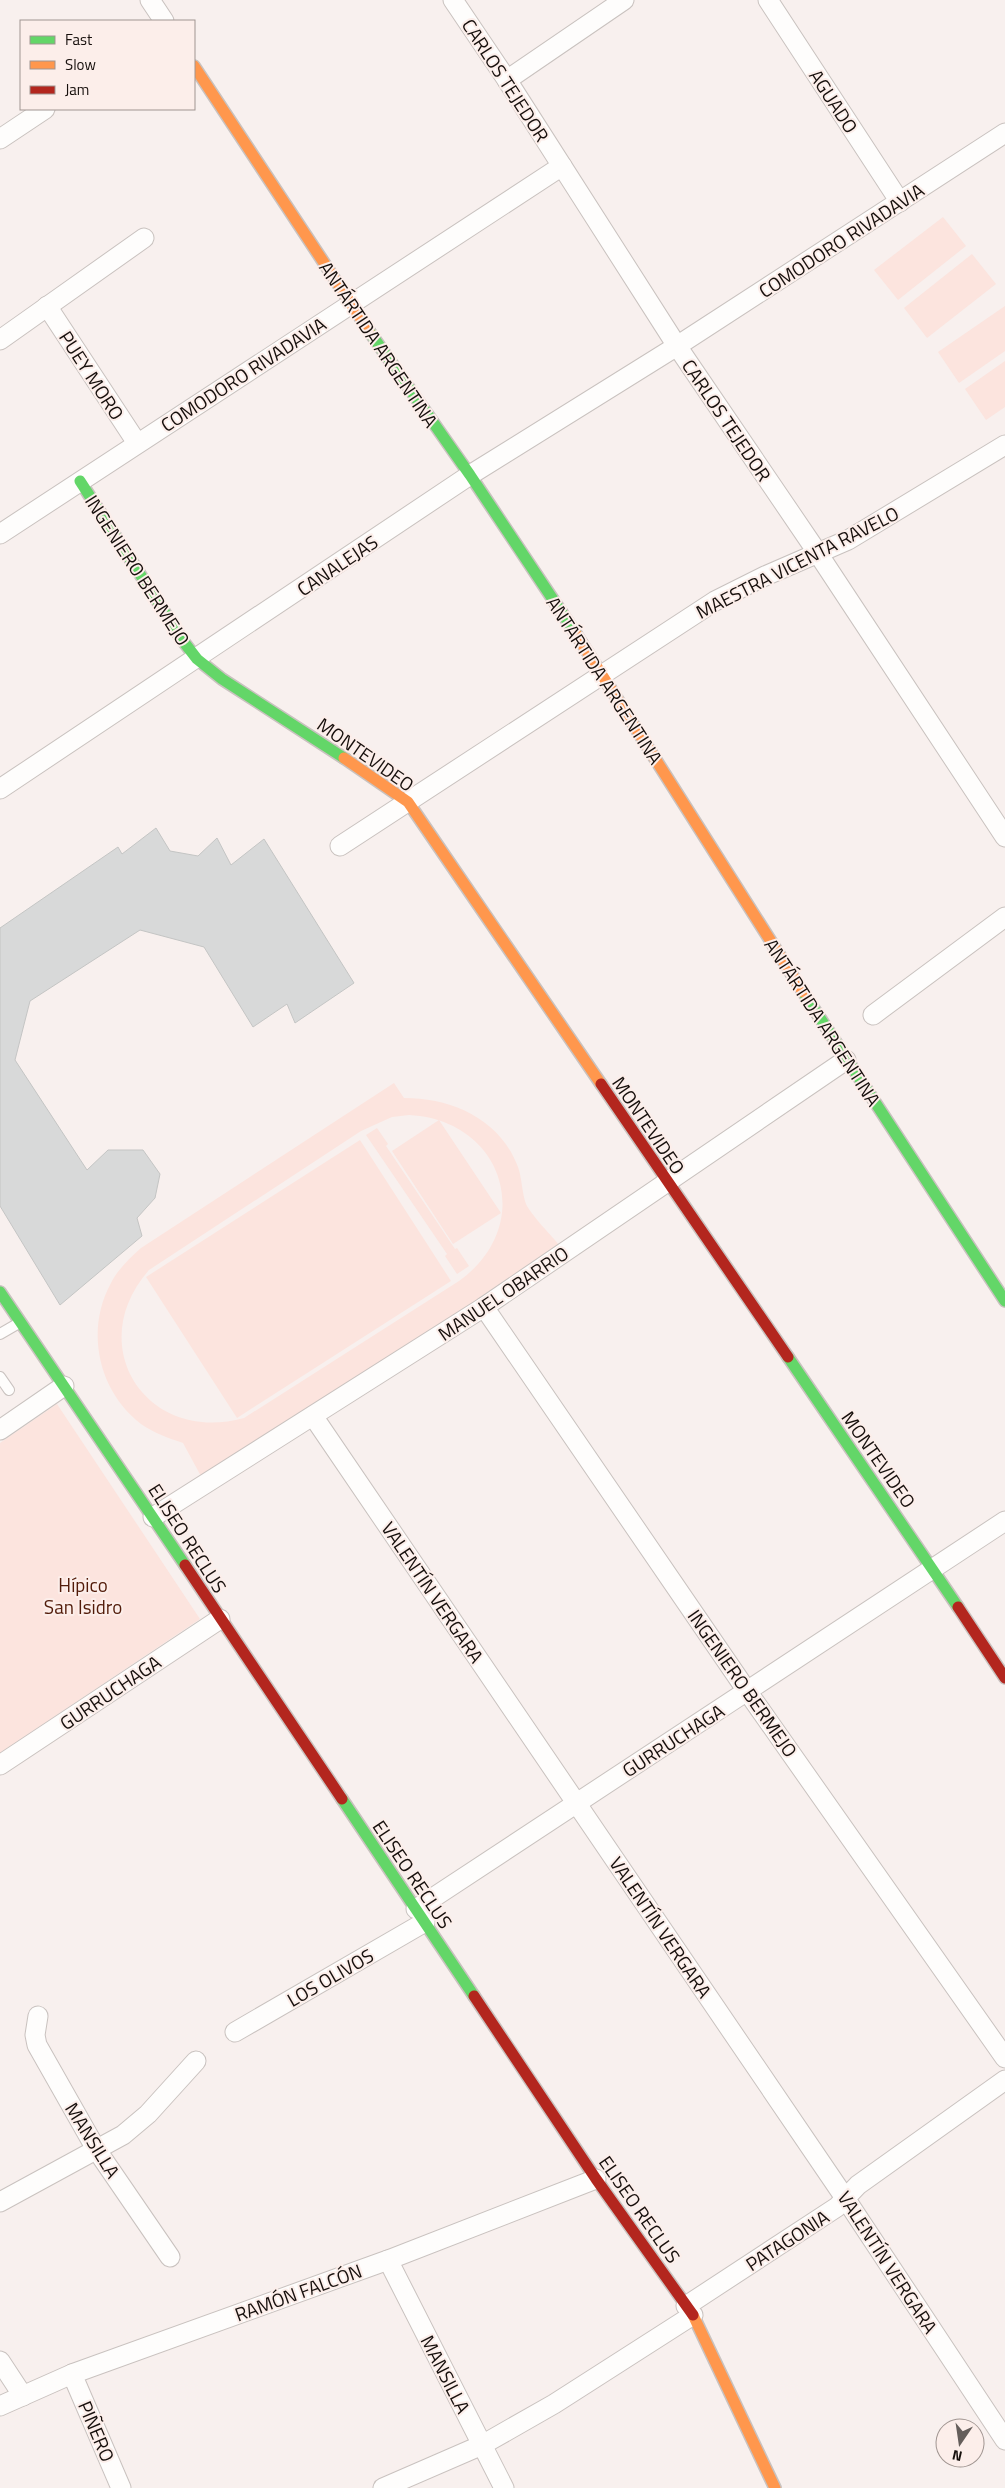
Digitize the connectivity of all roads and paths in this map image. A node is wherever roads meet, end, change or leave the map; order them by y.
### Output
1 (150, 0) edge
2 (453, 0) edge
3 (624, 0) edge
4 (768, 0) edge
5 (163, 20) edge
6 (195, 68) edge
7 (507, 80) junction
8 (44, 110) edge
9 (1005, 133) edge
10 (0, 139) edge
11 (562, 166) junction
12 (900, 202) junction
13 (144, 238) dead end
14 (350, 303) junction
15 (47, 306) junction
16 (0, 340) edge
17 (677, 346) junction
18 (137, 443) junction
19 (1005, 445) edge
20 (470, 475) junction
21 (80, 481) junction
22 (0, 534) edge
23 (817, 552) junction
24 (197, 660) junction
25 (603, 675) junction
26 (0, 789) edge
27 (408, 802) junction
28 (1005, 837) edge
29 (340, 846) dead end
30 (1005, 917) edge
31 (873, 1015) dead end
32 (846, 1060) junction
33 (666, 1182) junction
34 (0, 1292) edge
35 (1005, 1301) edge
36 (484, 1307) junction
37 (21, 1322) junction
38 (0, 1334) edge
39 (0, 1377) edge
40 (64, 1386) junction
41 (9, 1390) dead end
42 (313, 1416) junction
43 (0, 1430) edge
44 (153, 1517) junction
45 (1005, 1521) edge
46 (933, 1568) junction
47 (220, 1619) junction
48 (1005, 1678) edge
49 (747, 1691) junction
50 (0, 1766) edge
51 (576, 1803) junction
52 (420, 1915) junction
53 (38, 2016) dead end
54 (235, 2032) dead end
55 (1005, 2058) edge
56 (196, 2061) dead end
57 (1005, 2080) edge
58 (96, 2149) junction
59 (596, 2179) junction
60 (845, 2198) junction
61 (0, 2202) edge
62 (170, 2257) dead end
63 (388, 2260) junction
64 (689, 2310) junction
65 (0, 2361) edge
66 (72, 2374) junction
67 (23, 2396) junction
68 (0, 2406) edge
69 (1005, 2440) edge
70 (482, 2444) junction
71 (122, 2488) edge
72 (383, 2488) edge
73 (504, 2488) edge
74 (775, 2488) edge

1 - 5 street
2 - 7 street, CARLOS TEJEDOR
3 - 7 street
4 - 12 street, AGUADO
6 - 14 street, ANTÁRTIDA ARGENTINA
7 - 11 street, CARLOS TEJEDOR
8 - 10 street
9 - 12 street, COMODORO RIVADAVIA
11 - 14 street, COMODORO RIVADAVIA
11 - 17 street, CARLOS TEJEDOR
12 - 17 street, COMODORO RIVADAVIA
13 - 15 street
14 - 18 street, COMODORO RIVADAVIA
14 - 20 street, ANTÁRTIDA ARGENTINA
15 - 16 street
15 - 18 street, PUEY MORO
17 - 20 street, CANALEJAS
17 - 23 street, CARLOS TEJEDOR
18 - 21 street, COMODORO RIVADAVIA
19 - 23 street, MAESTRA VICENTA RAVELO
20 - 24 street, CANALEJAS
20 - 25 street, ANTÁRTIDA ARGENTINA
21 - 22 street, COMODORO RIVADAVIA
21 - 24 street, INGENIERO BERMEJO
23 - 25 street, MAESTRA VICENTA RAVELO
23 - 28 street, CARLOS TEJEDOR
24 - 26 street, CANALEJAS
24 - 27 street, MONTEVIDEO
25 - 27 street, MAESTRA VICENTA RAVELO
25 - 32 street, ANTÁRTIDA ARGENTINA
27 - 29 street, MAESTRA VICENTA RAVELO
27 - 33 street, MONTEVIDEO
30 - 31 street
32 - 33 street, MANUEL OBARRIO
32 - 35 street, ANTÁRTIDA ARGENTINA
33 - 36 street, MANUEL OBARRIO
33 - 46 street, MONTEVIDEO
34 - 37 street, ELISEO RECLUS
36 - 42 street, MANUEL OBARRIO
36 - 49 street, INGENIERO BERMEJO
37 - 38 lane
37 - 40 street, ELISEO RECLUS
39 - 41 lane
40 - 43 street
40 - 44 street, ELISEO RECLUS
42 - 44 street, MANUEL OBARRIO
42 - 51 street, VALENTÍN VERGARA
44 - 47 street, ELISEO RECLUS
45 - 46 street, GURRUCHAGA
46 - 48 street, MONTEVIDEO
46 - 49 street, GURRUCHAGA
47 - 50 street, GURRUCHAGA
47 - 52 street, ELISEO RECLUS
49 - 51 street, GURRUCHAGA
49 - 55 street, INGENIERO BERMEJO
51 - 52 street, GURRUCHAGA
51 - 60 street, VALENTÍN VERGARA
52 - 54 street, LOS OLIVOS
52 - 59 street, ELISEO RECLUS
53 - 58 street, MANSILLA
56 - 58 street
57 - 60 street, PATAGONIA
58 - 61 street
58 - 62 street, MANSILLA
59 - 63 street, RAMÓN FALCÓN
59 - 64 street, ELISEO RECLUS
60 - 64 street, PATAGONIA
60 - 69 street, VALENTÍN VERGARA
63 - 66 street, RAMÓN FALCÓN
63 - 70 street, MANSILLA
64 - 70 street, PATAGONIA
64 - 74 street, ELISEO RECLUS
65 - 67 street
66 - 67 street, RAMÓN FALCÓN
66 - 71 street, PIÑERO
67 - 68 street, RAMÓN FALCÓN
70 - 72 street, PATAGONIA
70 - 73 street, MANSILLA

